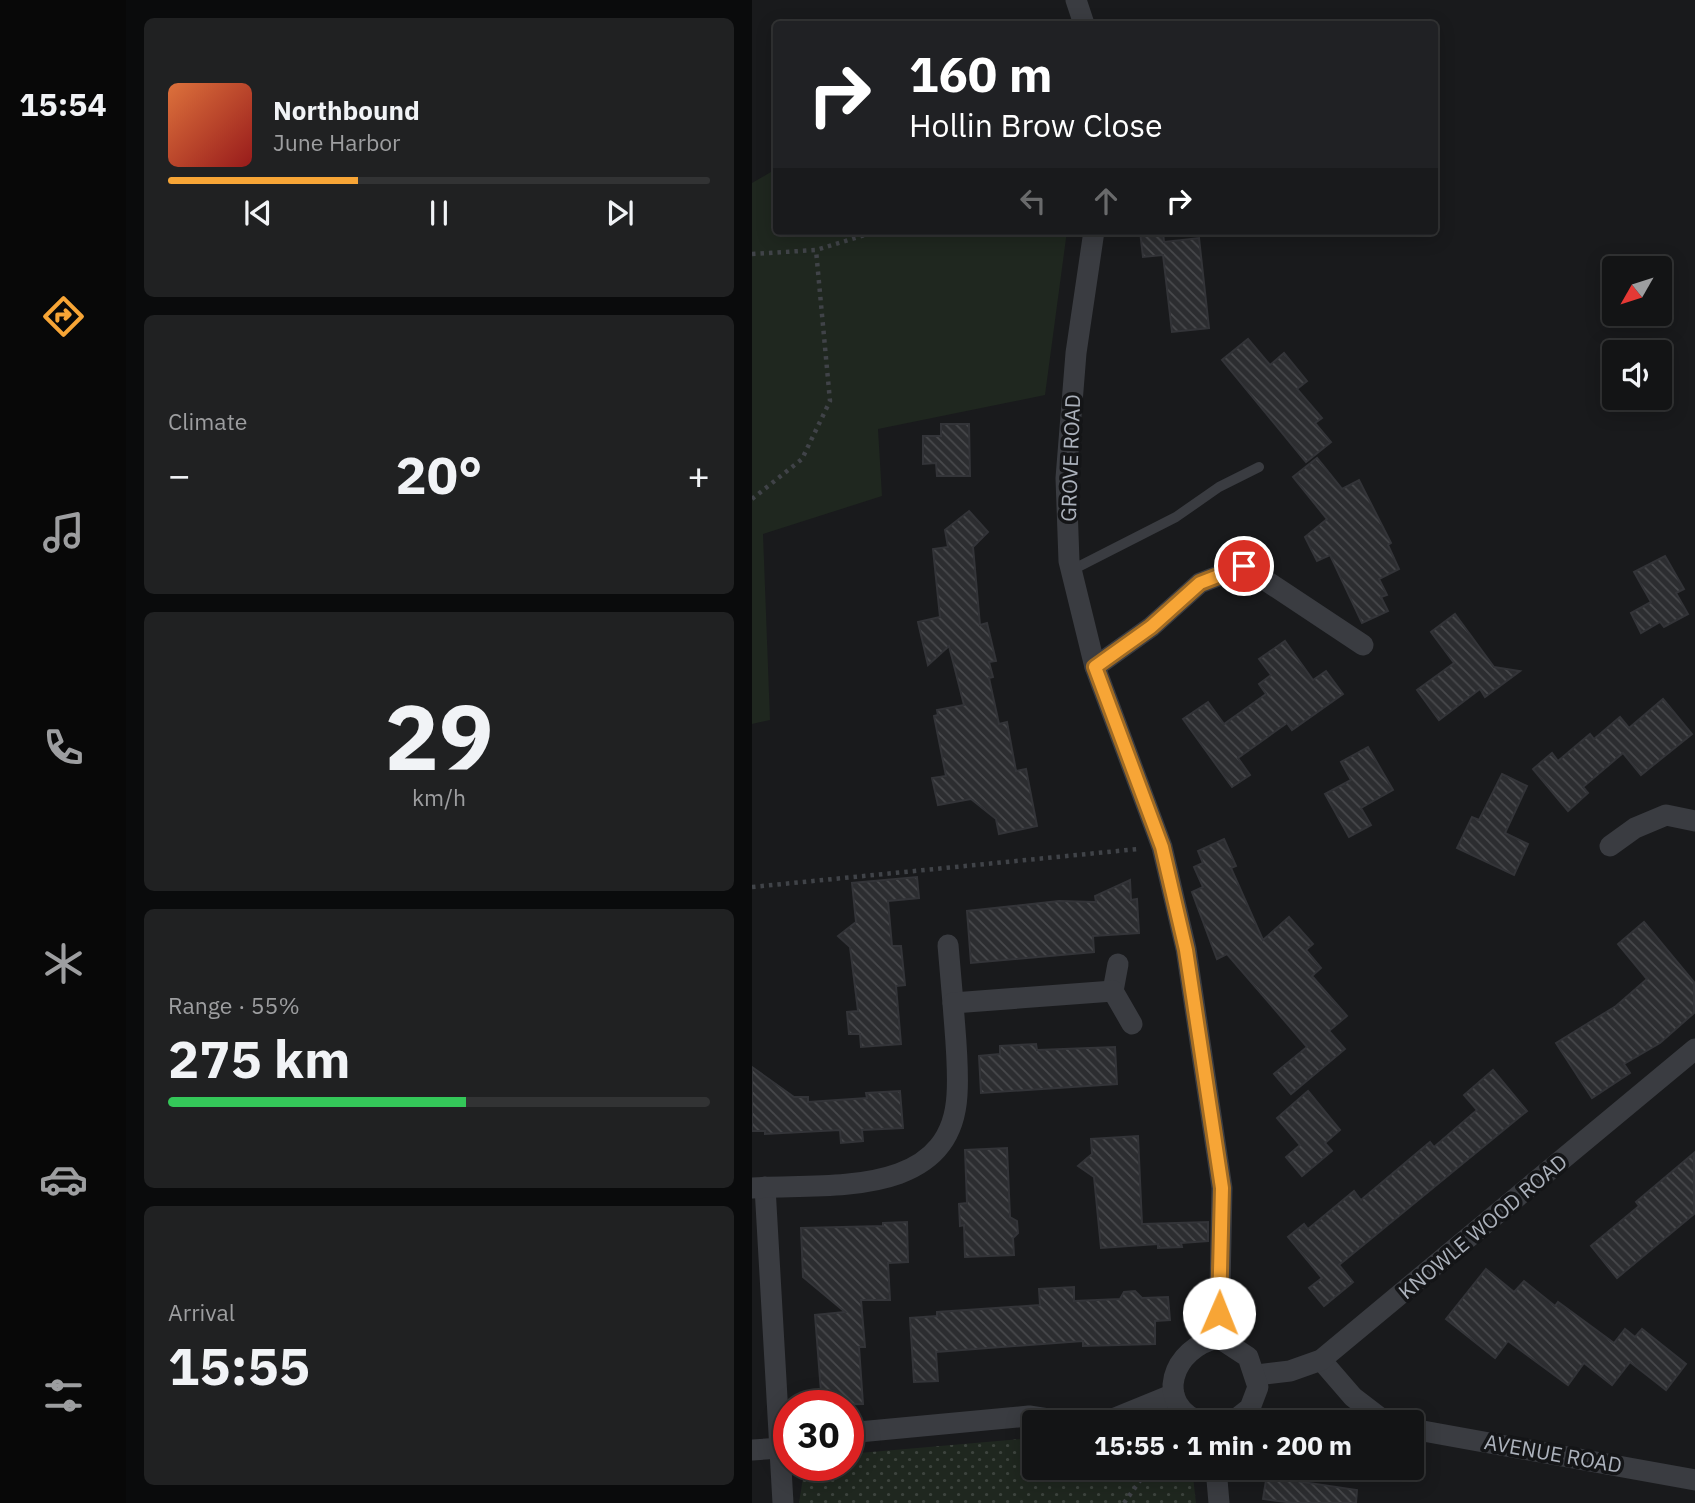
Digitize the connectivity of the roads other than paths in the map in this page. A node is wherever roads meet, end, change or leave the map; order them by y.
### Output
1 (1076, 0) edge
2 (1083, 21) edge
3 (1093, 235) edge
4 (1259, 467) dead end
5 (1072, 569) junction
6 (1363, 645) dead end
7 (1095, 667) junction
8 (1695, 821) edge
9 (1610, 846) dead end
10 (948, 945) dead end
11 (1118, 964) dead end
12 (1113, 991) junction
13 (953, 1003) junction
14 (1132, 1024) dead end
15 (1695, 1049) edge
16 (759, 1188) edge
17 (1219, 1338) junction
18 (1321, 1360) junction
19 (1257, 1375) junction
20 (779, 1390) edge
21 (1174, 1394) junction
22 (1135, 1410) edge
23 (1186, 1410) edge
24 (1247, 1410) edge
25 (1370, 1410) edge
26 (1022, 1417) edge
27 (864, 1431) edge
28 (1424, 1431) edge
29 (773, 1445) edge
30 (752, 1450) edge
31 (1217, 1480) edge
32 (1695, 1480) edge
33 (783, 1481) edge
34 (783, 1503) edge
35 (1219, 1503) edge

1 - 2 street
3 - 5 street, GROVE ROAD
4 - 5 lane
5 - 7 street, GROVE ROAD
6 - 7 street
7 - 17 street, GROVE ROAD
8 - 9 street
10 - 13 street
11 - 12 street
12 - 13 street
12 - 14 street
13 - 16 street
15 - 18 street, KNOWLE WOOD ROAD
16 - 20 street
17 - 19 street
17 - 21 street
18 - 19 street, KNOWLE WOOD ROAD
18 - 25 street
19 - 24 street
21 - 22 street
21 - 23 street
26 - 27 street
28 - 32 street, AVENUE ROAD
29 - 30 street
31 - 35 street
33 - 34 street

